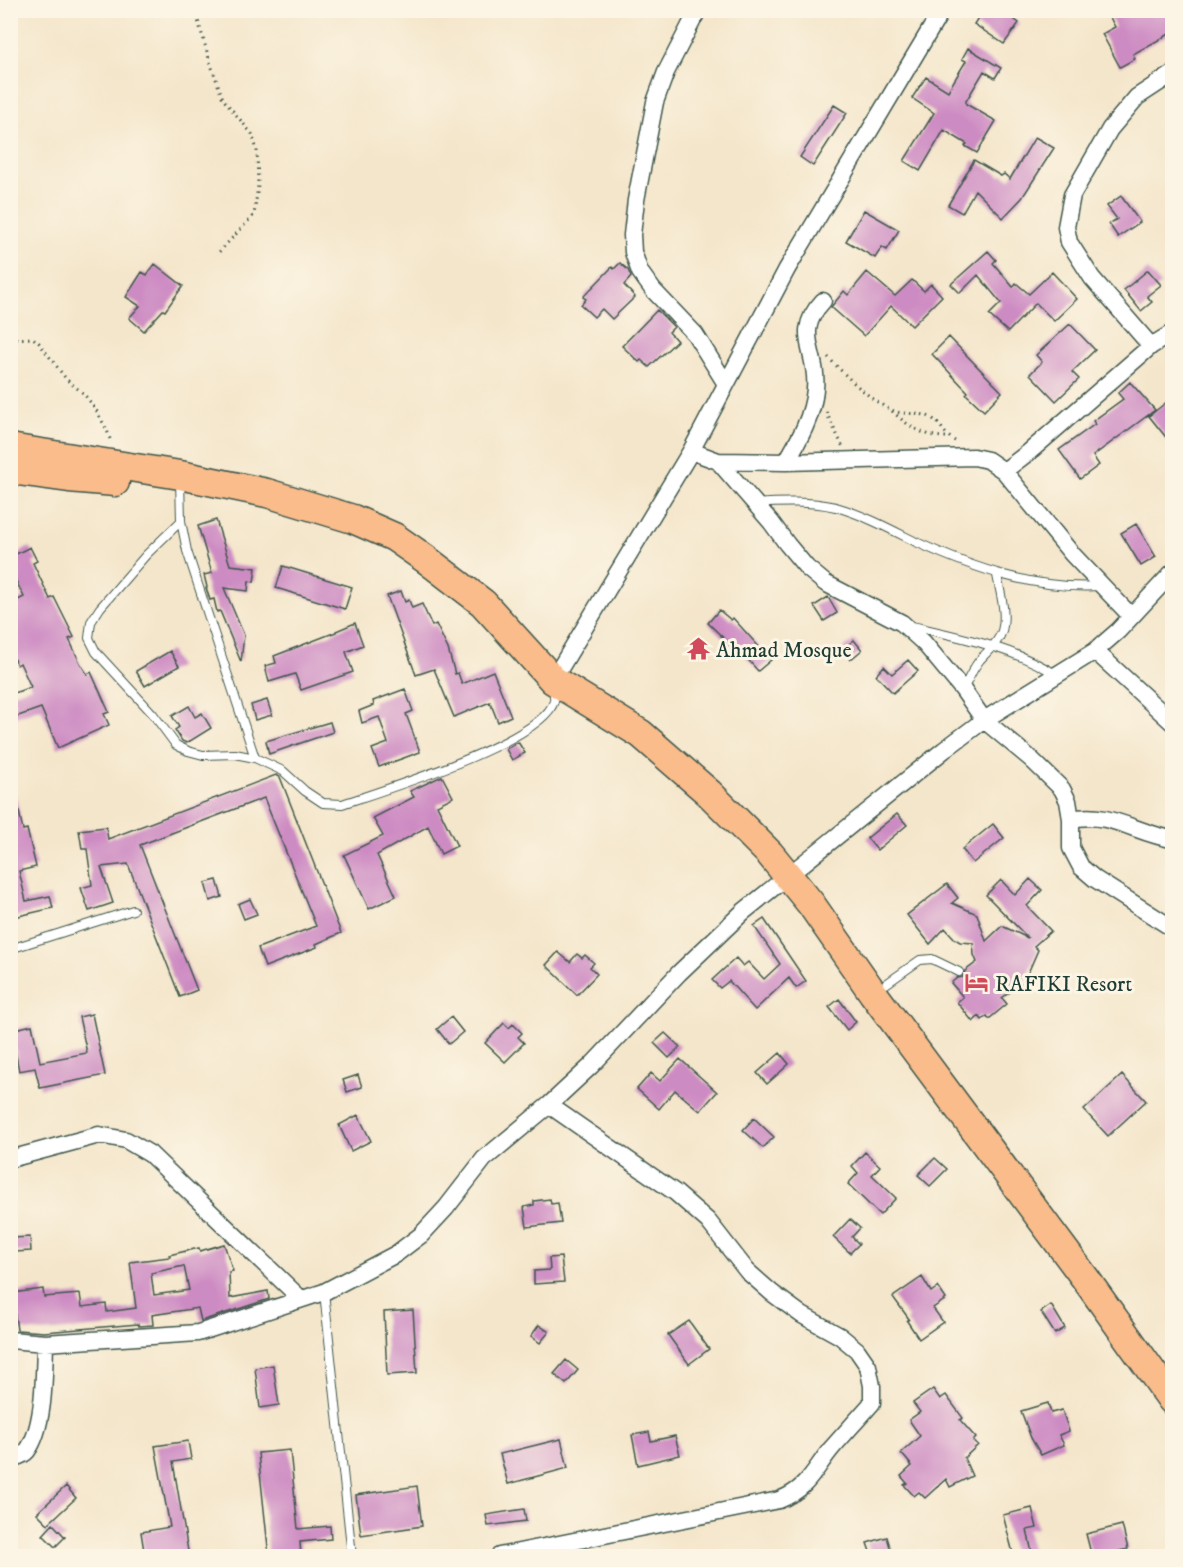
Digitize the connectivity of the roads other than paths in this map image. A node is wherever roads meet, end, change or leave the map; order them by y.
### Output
1 (698, 10) edge
2 (942, 10) edge
3 (1173, 74) edge
4 (823, 301) dead end
5 (1173, 333) edge
6 (1151, 346) junction
7 (726, 384) junction
8 (10, 448) edge
9 (692, 451) junction
10 (718, 461) junction
11 (786, 462) junction
12 (10, 470) edge
13 (1004, 471) junction
14 (180, 475) junction
15 (753, 504) junction
16 (181, 520) junction
17 (1173, 573) edge
18 (997, 575) junction
19 (1101, 586) junction
20 (1131, 616) junction
21 (902, 623) junction
22 (993, 646) junction
23 (1095, 651) junction
24 (1058, 675) junction
25 (553, 680) junction
26 (963, 690) junction
27 (984, 720) junction
28 (1173, 722) edge
29 (255, 758) junction
30 (1071, 819) junction
31 (1173, 839) edge
32 (788, 876) junction
33 (133, 910) dead end
34 (1173, 928) edge
35 (10, 949) edge
36 (959, 972) dead end
37 (873, 993) junction
38 (549, 1105) junction
39 (10, 1159) edge
40 (324, 1292) junction
41 (301, 1299) junction
42 (10, 1340) edge
43 (45, 1343) junction
44 (1173, 1400) edge
45 (10, 1459) edge
46 (352, 1557) edge
47 (499, 1557) edge

1 - 7 street
2 - 7 street
3 - 6 street
4 - 11 street
5 - 6 street
6 - 13 street
7 - 9 street
8 - 14 highway
9 - 10 street
9 - 25 street
10 - 11 street
10 - 15 street
11 - 13 street
12 - 14 highway
13 - 19 street
14 - 16 lane
14 - 25 highway
15 - 18 lane
15 - 21 street
16 - 29 lane
16 - 29 lane
17 - 20 street
18 - 19 lane
18 - 22 lane
19 - 20 street
20 - 23 street
21 - 22 lane
21 - 26 street
22 - 24 lane
22 - 26 lane
23 - 24 street
23 - 28 street
24 - 27 street
25 - 29 lane
25 - 32 highway
26 - 27 street
27 - 30 street
27 - 32 street
30 - 31 street
30 - 34 street
32 - 37 highway
32 - 38 street
33 - 35 lane
36 - 37 lane
37 - 44 highway
38 - 40 street
38 - 47 street
39 - 41 street
40 - 41 street
40 - 46 lane
41 - 43 street
42 - 43 street
43 - 45 street

